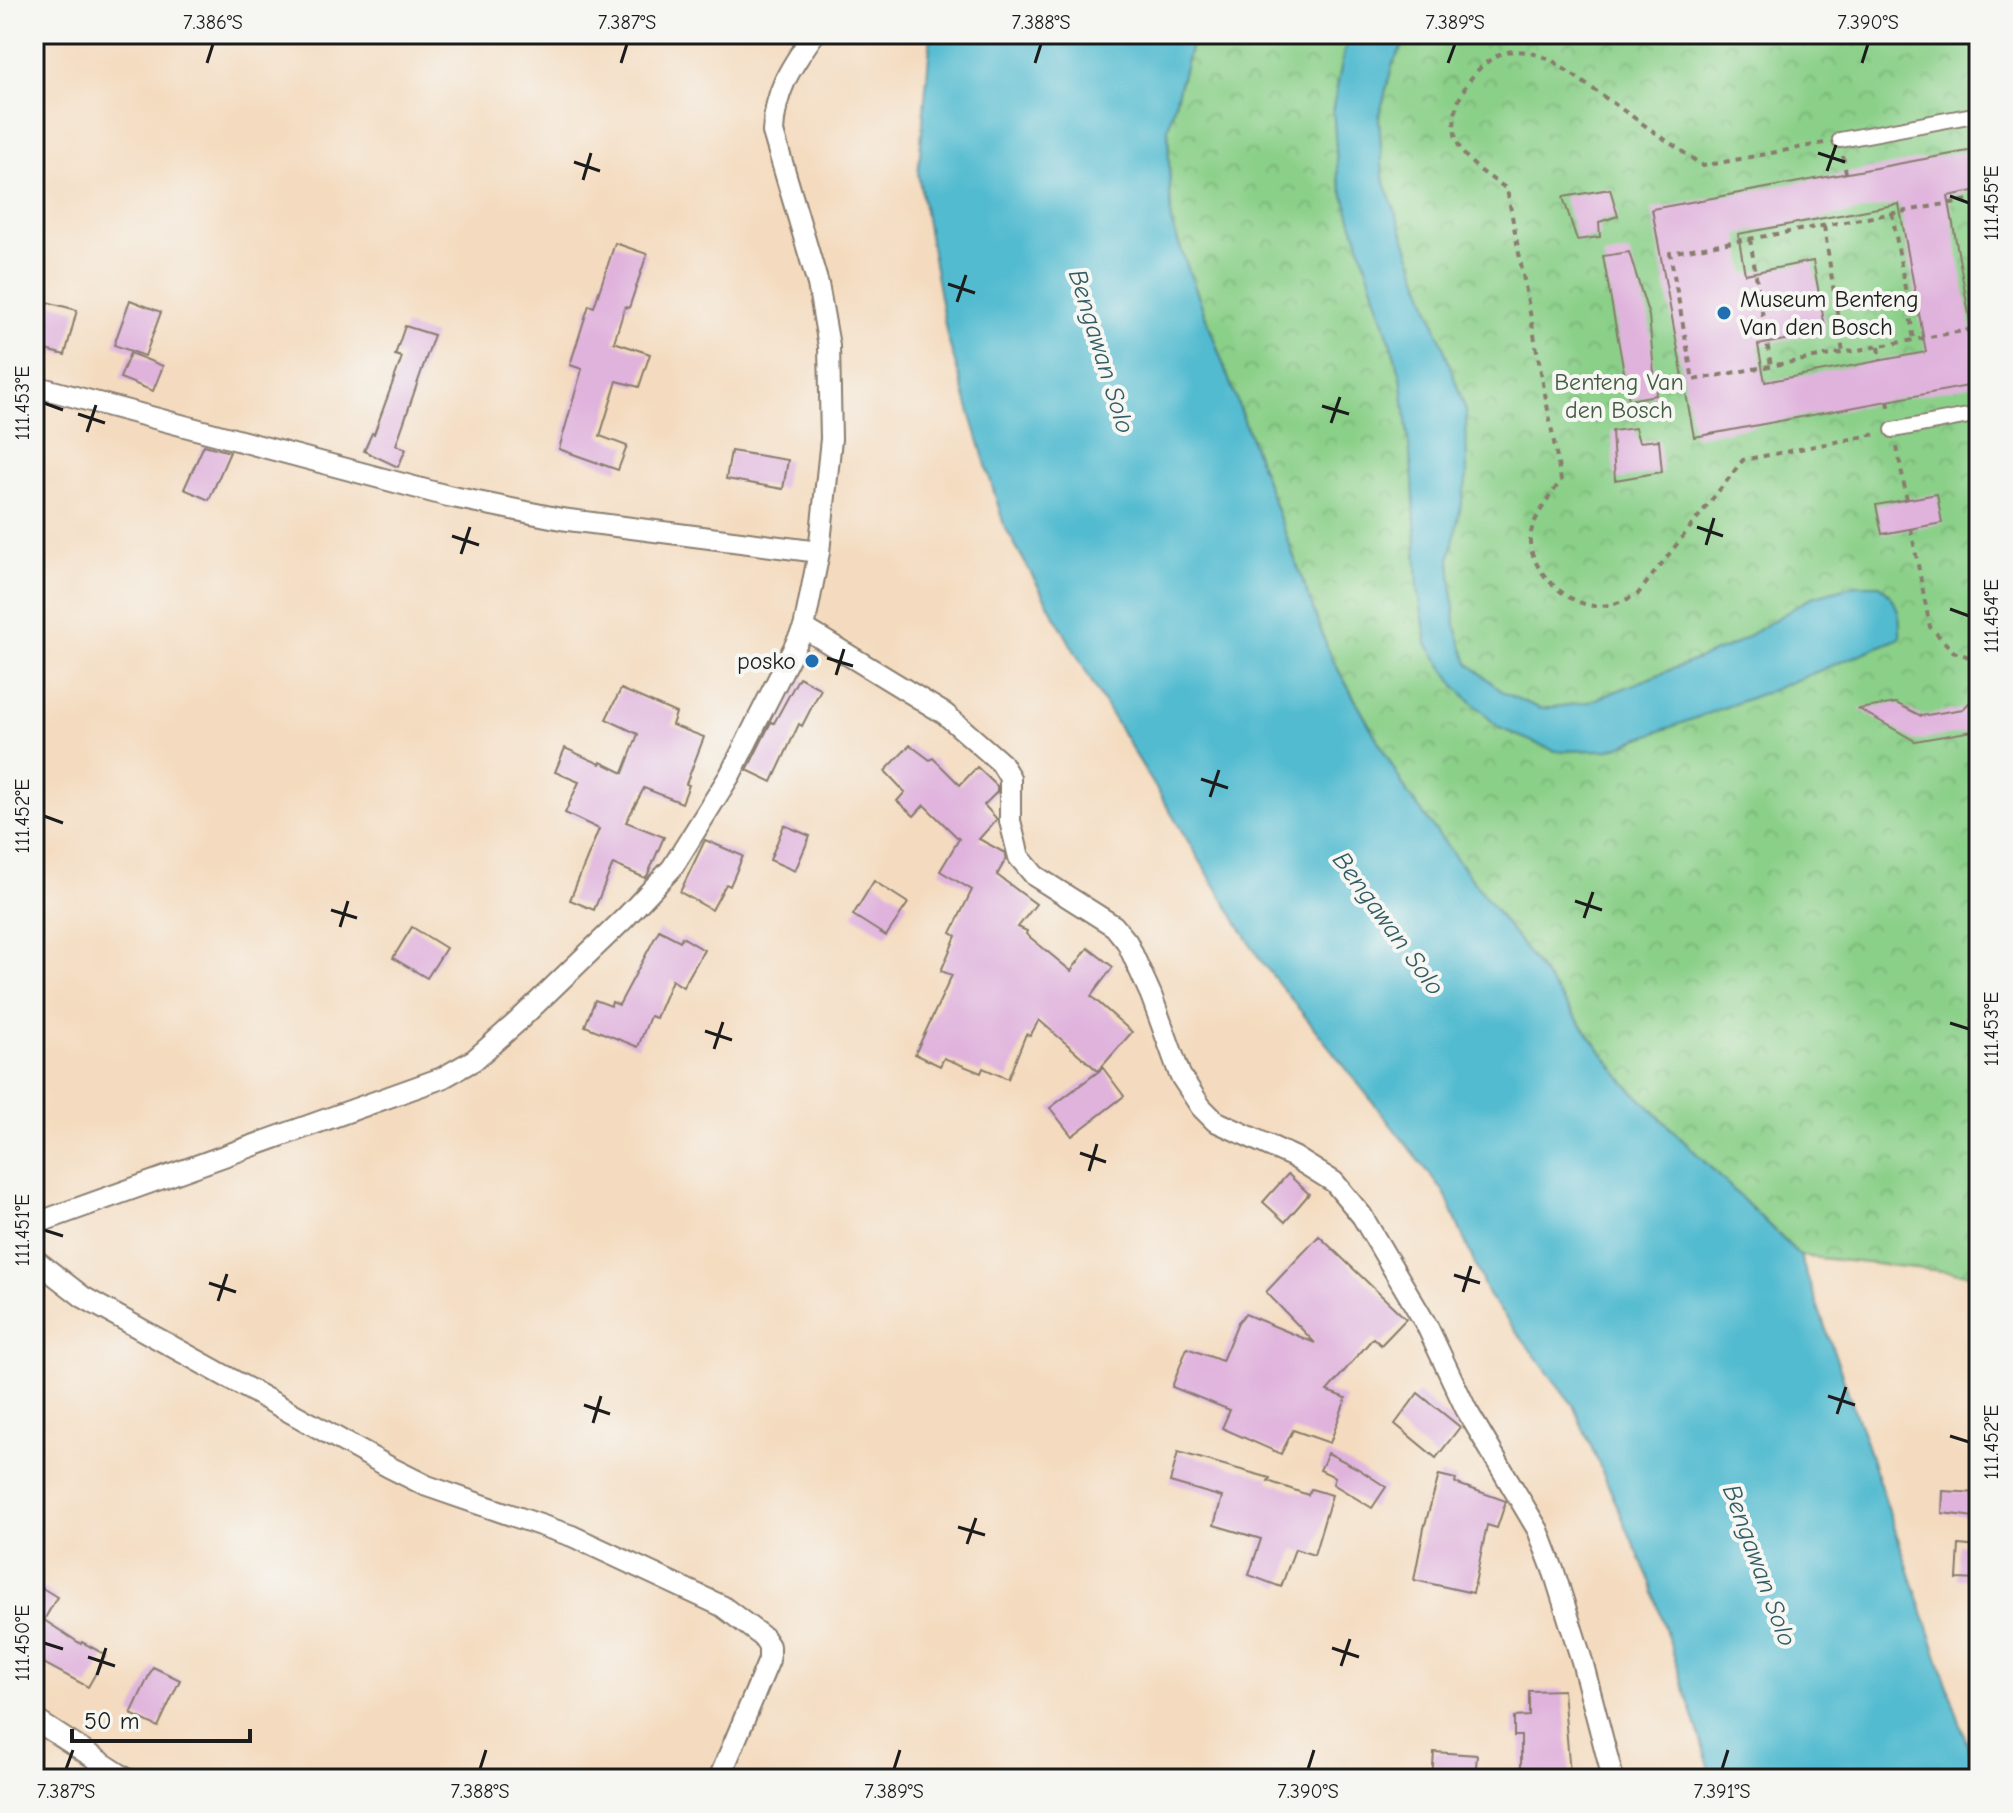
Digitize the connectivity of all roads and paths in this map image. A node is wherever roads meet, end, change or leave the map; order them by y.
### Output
1 (814, 34) edge
2 (1979, 114) edge
3 (1840, 140) joint
4 (1979, 198) edge
5 (1853, 213) dead end
6 (1892, 213) junction
7 (1854, 220) junction
8 (1824, 226) junction
9 (1750, 239) junction
10 (1979, 328) edge
11 (1914, 340) junction
12 (1879, 346) junction
13 (1843, 353) junction
14 (1881, 360) dead end
15 (1771, 366) junction
16 (34, 386) edge
17 (1979, 414) edge
18 (1893, 430) junction
19 (1907, 500) dead end
20 (1911, 529) dead end
21 (819, 552) junction
22 (804, 628) junction
23 (1979, 660) edge
24 (34, 1224) edge
25 (34, 1259) edge
26 (34, 1719) edge
27 (127, 1779) edge
28 (719, 1779) edge
29 (1613, 1779) edge

1 - 21 street
2 - 3 street
3 - 18 path
4 - 6 path
5 - 7 path
6 - 7 path
6 - 11 path
7 - 8 path
8 - 9 path
8 - 13 path
9 - 15 path
9 - 15 path
10 - 11 path
11 - 12 path
12 - 13 path
12 - 14 path
13 - 15 path
16 - 21 street
17 - 18 street
18 - 19 path
20 - 23 path
21 - 22 street
22 - 24 street
22 - 29 street
25 - 28 street
26 - 27 street

